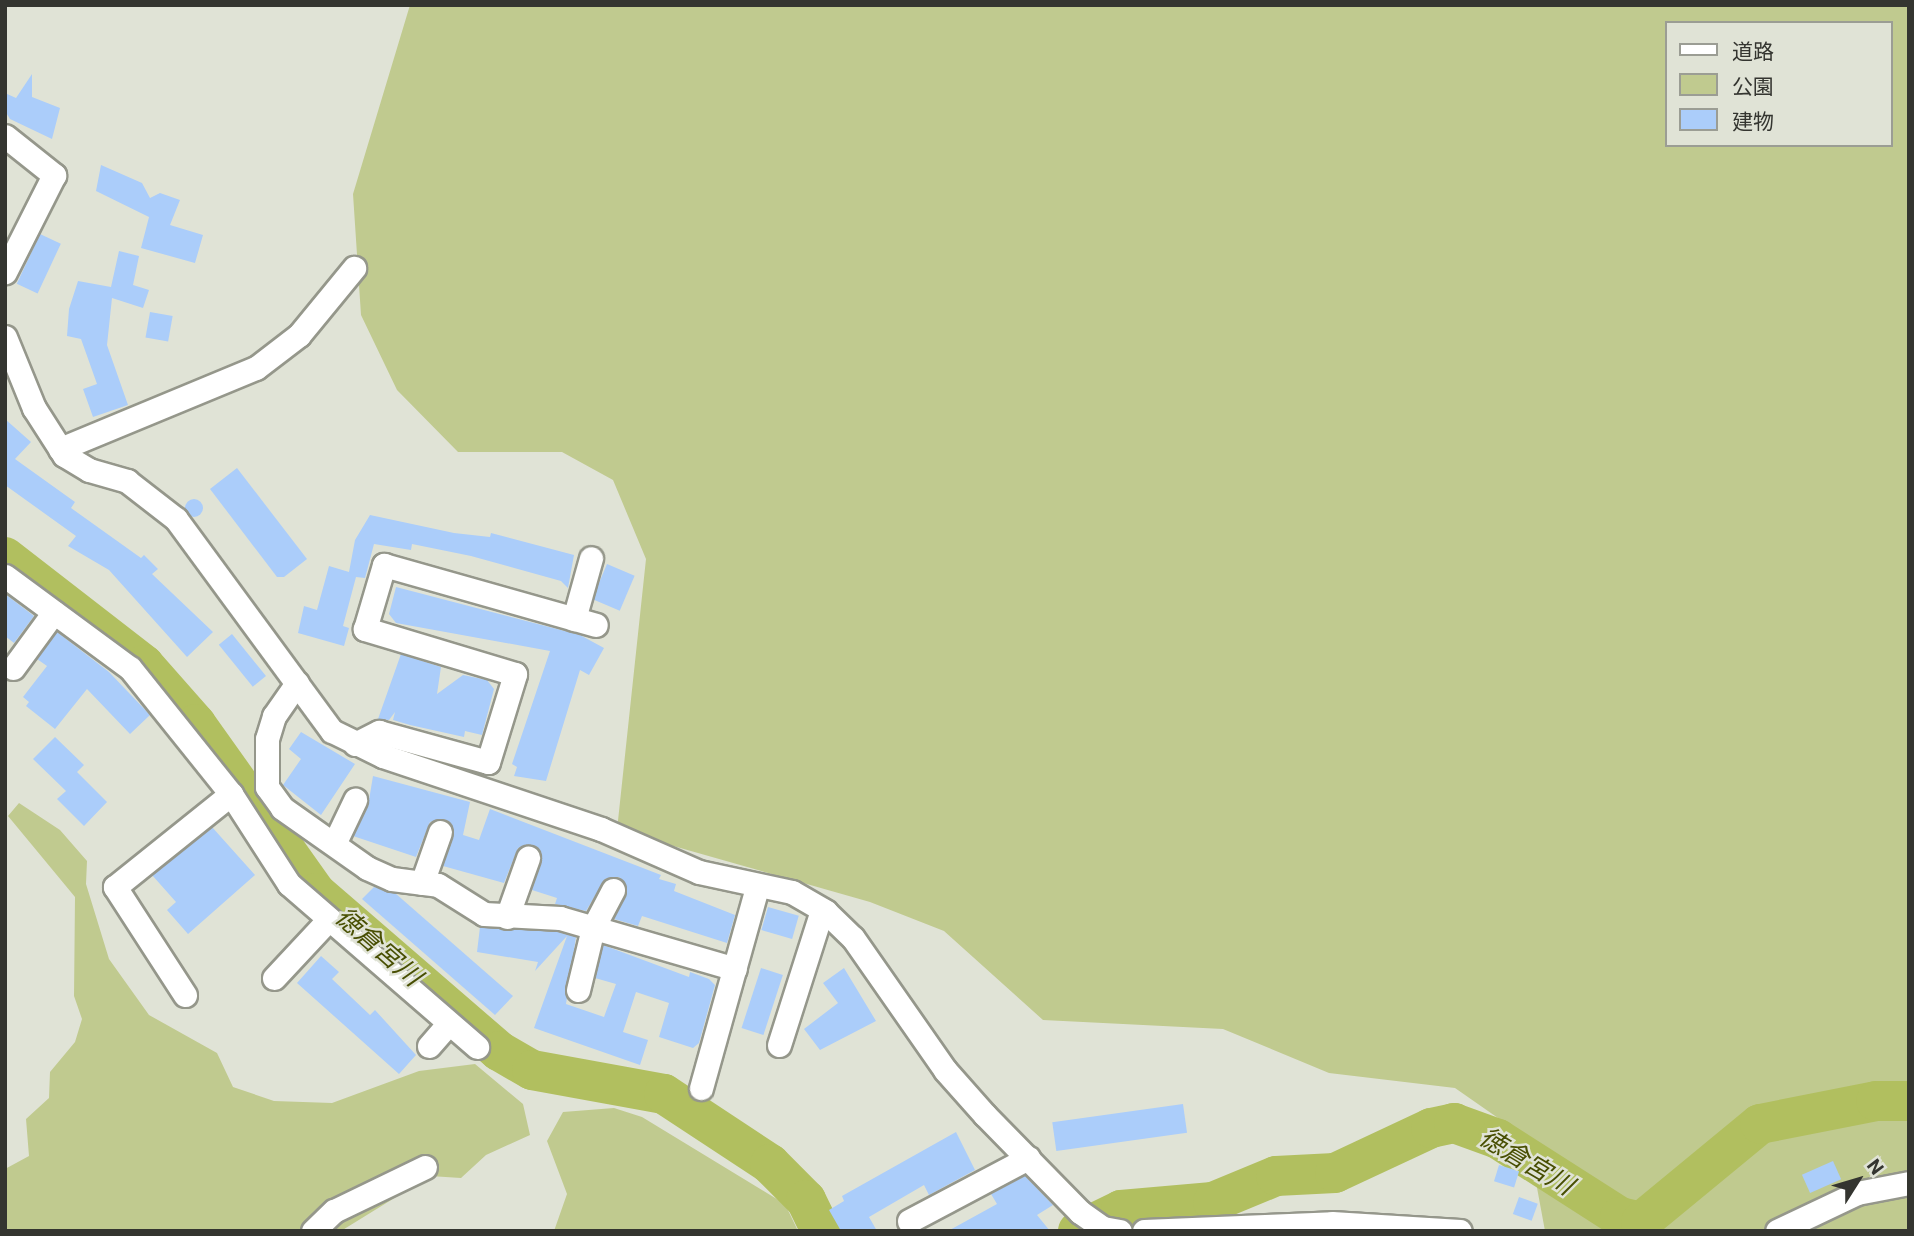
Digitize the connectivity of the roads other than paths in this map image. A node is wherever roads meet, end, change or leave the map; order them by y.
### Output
1 (5, 136) edge
2 (355, 268) dead end
3 (5, 272) edge
4 (5, 337) edge
5 (60, 449) junction
6 (591, 558) dead end
7 (5, 576) edge
8 (54, 612) junction
9 (13, 668) dead end
10 (298, 683) junction
11 (355, 744) junction
12 (231, 794) junction
13 (355, 800) dead end
14 (440, 832) dead end
15 (335, 842) junction
16 (528, 858) dead end
17 (422, 883) junction
18 (757, 887) junction
19 (613, 890) dead end
20 (822, 910) junction
21 (508, 917) junction
22 (328, 920) junction
23 (593, 928) junction
24 (734, 969) junction
25 (274, 978) dead end
26 (578, 990) dead end
27 (185, 995) dead end
28 (449, 1023) junction
29 (779, 1045) dead end
30 (429, 1046) dead end
31 (477, 1047) dead end
32 (701, 1088) dead end
33 (1028, 1158) junction
34 (425, 1167) dead end
35 (1909, 1183) edge
36 (909, 1221) dead end
37 (1384, 1228) edge
38 (313, 1231) edge
39 (1119, 1231) edge
40 (1144, 1231) edge
41 (1460, 1231) edge
42 (1777, 1231) edge

1 - 3 street
2 - 5 street
4 - 5 street
5 - 10 street
6 - 11 street
7 - 8 street
8 - 9 street
8 - 12 street
10 - 11 street
10 - 15 street
11 - 18 street
12 - 22 street
12 - 27 street
13 - 15 street
14 - 17 street
15 - 17 street
16 - 21 street
17 - 21 street
18 - 20 street
18 - 24 street
19 - 23 street
20 - 29 street
20 - 33 street
21 - 23 street
22 - 25 street
22 - 28 street
23 - 24 street
23 - 26 street
24 - 32 street
28 - 30 street
28 - 31 street
33 - 36 street
33 - 39 street
34 - 38 street
35 - 42 street
37 - 40 street
37 - 41 street

